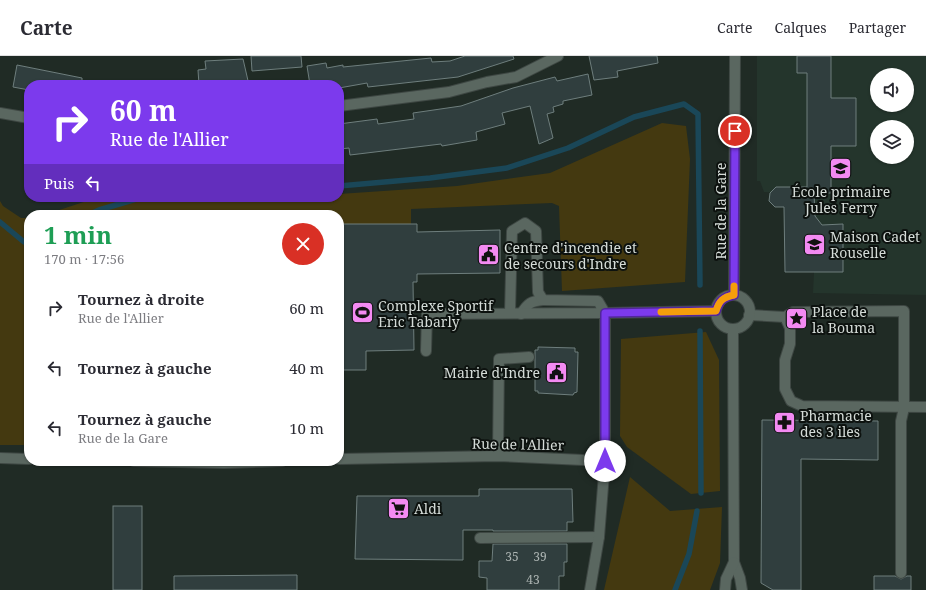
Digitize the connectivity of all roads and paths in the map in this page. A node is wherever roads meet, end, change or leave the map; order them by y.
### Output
1 (558, 56) edge
2 (735, 56) edge
3 (344, 105) edge
4 (0, 113) edge
5 (24, 117) edge
6 (734, 295) junction
7 (543, 300) junction
8 (716, 311) junction
9 (510, 313) junction
10 (605, 313) junction
11 (521, 314) junction
12 (749, 315) junction
13 (785, 317) junction
14 (733, 329) junction
15 (426, 351) dead end
16 (529, 357) dead end
17 (926, 407) edge
18 (904, 408) junction
19 (498, 456) junction
20 (0, 458) edge
21 (24, 459) edge
22 (344, 459) edge
23 (605, 461) junction
24 (599, 537) junction
25 (480, 538) dead end
26 (734, 562) junction
27 (901, 574) dead end
28 (590, 590) edge
29 (725, 590) edge
30 (742, 590) edge

1 - 3 street
2 - 6 street, Rue de la Gare
4 - 5 street
6 - 8 street
6 - 12 street
7 - 9 street
7 - 10 street
7 - 11 street
8 - 10 street
8 - 14 street
9 - 11 street
9 - 15 street
10 - 11 street
10 - 23 street
12 - 13 street
12 - 14 street
13 - 18 street
13 - 18 street
14 - 26 street
16 - 19 street
17 - 18 street
18 - 27 street
19 - 22 street, Rue de l'Allier
19 - 23 street, Rue de l'Allier
20 - 21 street
23 - 24 street
24 - 25 street
24 - 28 street
26 - 29 street
26 - 30 street

